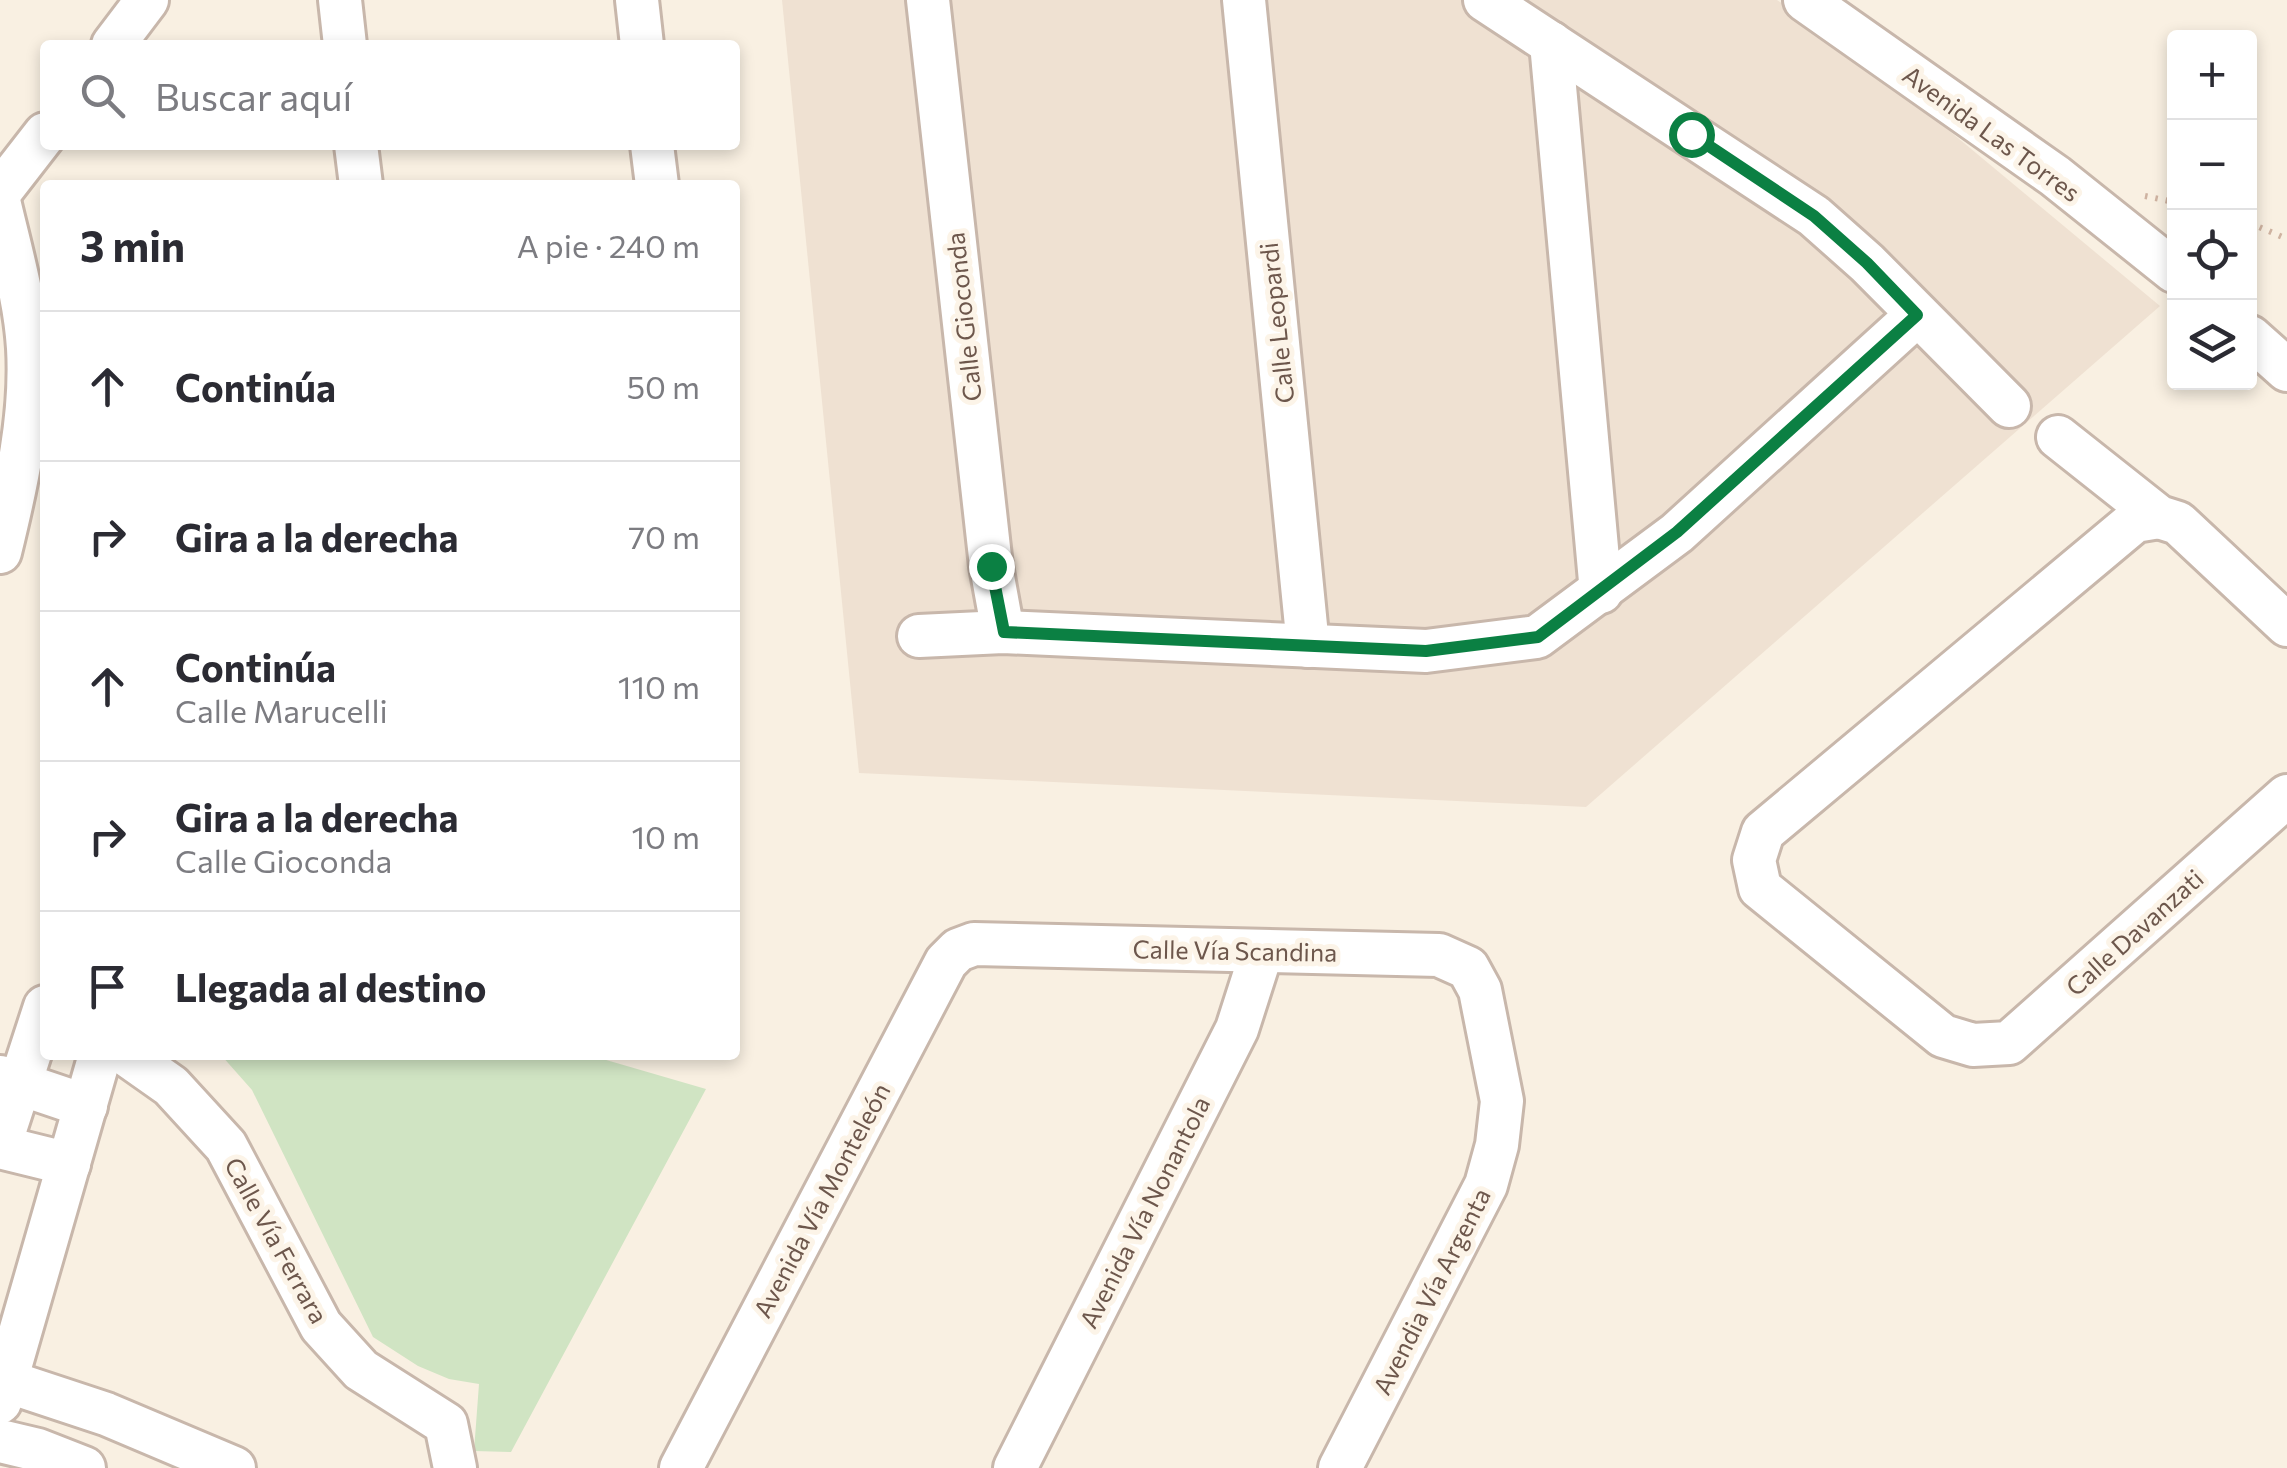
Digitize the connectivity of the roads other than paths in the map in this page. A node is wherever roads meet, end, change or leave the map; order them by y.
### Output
1 (147, 0) edge
2 (340, 0) edge
3 (637, 0) edge
4 (928, 0) edge
5 (1244, 0) edge
6 (1485, 0) edge
7 (1805, 0) edge
8 (117, 40) edge
9 (345, 40) edge
10 (641, 40) edge
11 (1551, 43) junction
12 (40, 140) edge
13 (357, 150) edge
14 (652, 150) edge
15 (360, 180) edge
16 (656, 180) edge
17 (0, 192) edge
18 (0, 205) edge
19 (2167, 265) edge
20 (1917, 315) junction
21 (2257, 342) edge
22 (2287, 370) edge
23 (2009, 406) dead end
24 (2058, 436) dead end
25 (30, 490) edge
26 (2158, 517) junction
27 (0, 552) edge
28 (1601, 592) junction
29 (2287, 625) edge
30 (1004, 632) junction
31 (920, 636) dead end
32 (1308, 646) junction
33 (2287, 796) edge
34 (974, 944) joint
35 (1262, 951) junction
36 (1480, 990) joint
37 (40, 1017) edge
38 (99, 1060) edge
39 (134, 1060) edge
40 (9, 1080) edge
41 (86, 1106) junction
42 (0, 1146) edge
43 (69, 1164) junction
44 (2, 1387) edge
45 (0, 1440) edge
46 (84, 1468) edge
47 (234, 1468) edge
48 (455, 1468) edge
49 (681, 1468) edge
50 (1015, 1468) edge
51 (1340, 1468) edge

1 - 8 street
2 - 9 street
3 - 10 street
4 - 30 street, Calle Gioconda
5 - 32 street, Calle Leopardi
6 - 11 street
7 - 19 street, Avenida Las Torres
11 - 20 street
11 - 28 street
12 - 17 street
13 - 15 street
14 - 16 street
18 - 25 street
20 - 23 street
20 - 28 street
21 - 22 street
24 - 26 street
25 - 27 street
26 - 29 street
26 - 33 street, Calle Davanzati
28 - 32 street
30 - 31 street
30 - 32 street
34 - 35 street, Calle Vía Scandina
34 - 49 street, Avenida Vía Monteleón
35 - 36 street, Calle Vía Scandina
35 - 50 street, Avenida Vía Nonantola
36 - 51 street, Avendia Vía Argenta
37 - 40 street
38 - 41 street
39 - 48 street, Calle Vía Ferrara
40 - 41 street
40 - 42 street
41 - 43 street
42 - 43 street
43 - 44 street
44 - 47 street
45 - 46 street

